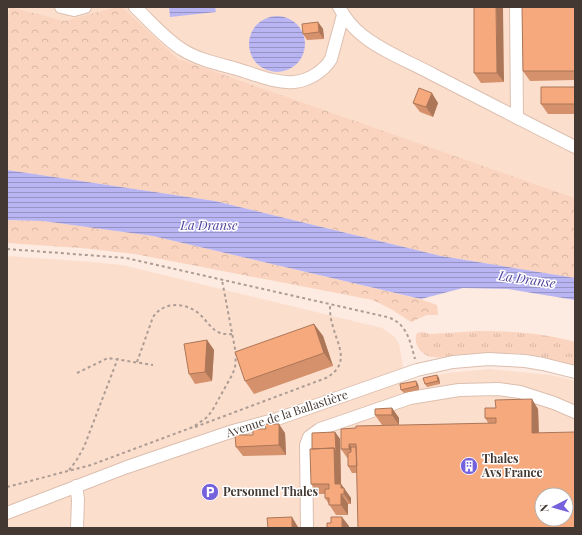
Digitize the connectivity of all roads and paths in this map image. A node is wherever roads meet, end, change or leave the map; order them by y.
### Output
1 (61, 7) edge
2 (85, 7) edge
3 (136, 7) edge
4 (516, 7) edge
5 (341, 11) edge
6 (517, 118) junction
7 (575, 146) edge
8 (7, 249) edge
9 (222, 280) junction
10 (330, 304) junction
11 (232, 334) junction
12 (118, 358) junction
13 (137, 362) junction
14 (153, 365) dead end
15 (417, 370) junction
16 (575, 372) edge
17 (77, 373) dead end
18 (575, 412) edge
19 (186, 430) junction
20 (67, 471) junction
21 (76, 486) junction
22 (7, 487) edge
23 (7, 513) edge
24 (77, 528) edge
25 (307, 528) edge

1 - 2 street
3 - 5 street
4 - 6 street
5 - 6 street
6 - 7 street
8 - 9 path
9 - 10 path
9 - 11 path
10 - 15 path
10 - 19 path
11 - 13 path
11 - 19 path
12 - 13 path
12 - 17 path
12 - 20 path
13 - 14 path
15 - 16 street, Avenue de la Ballastière
15 - 21 street, Avenue de la Ballastière
18 - 25 street
19 - 20 path
20 - 22 path
21 - 23 street, Avenue de la Ballastière
21 - 24 street

